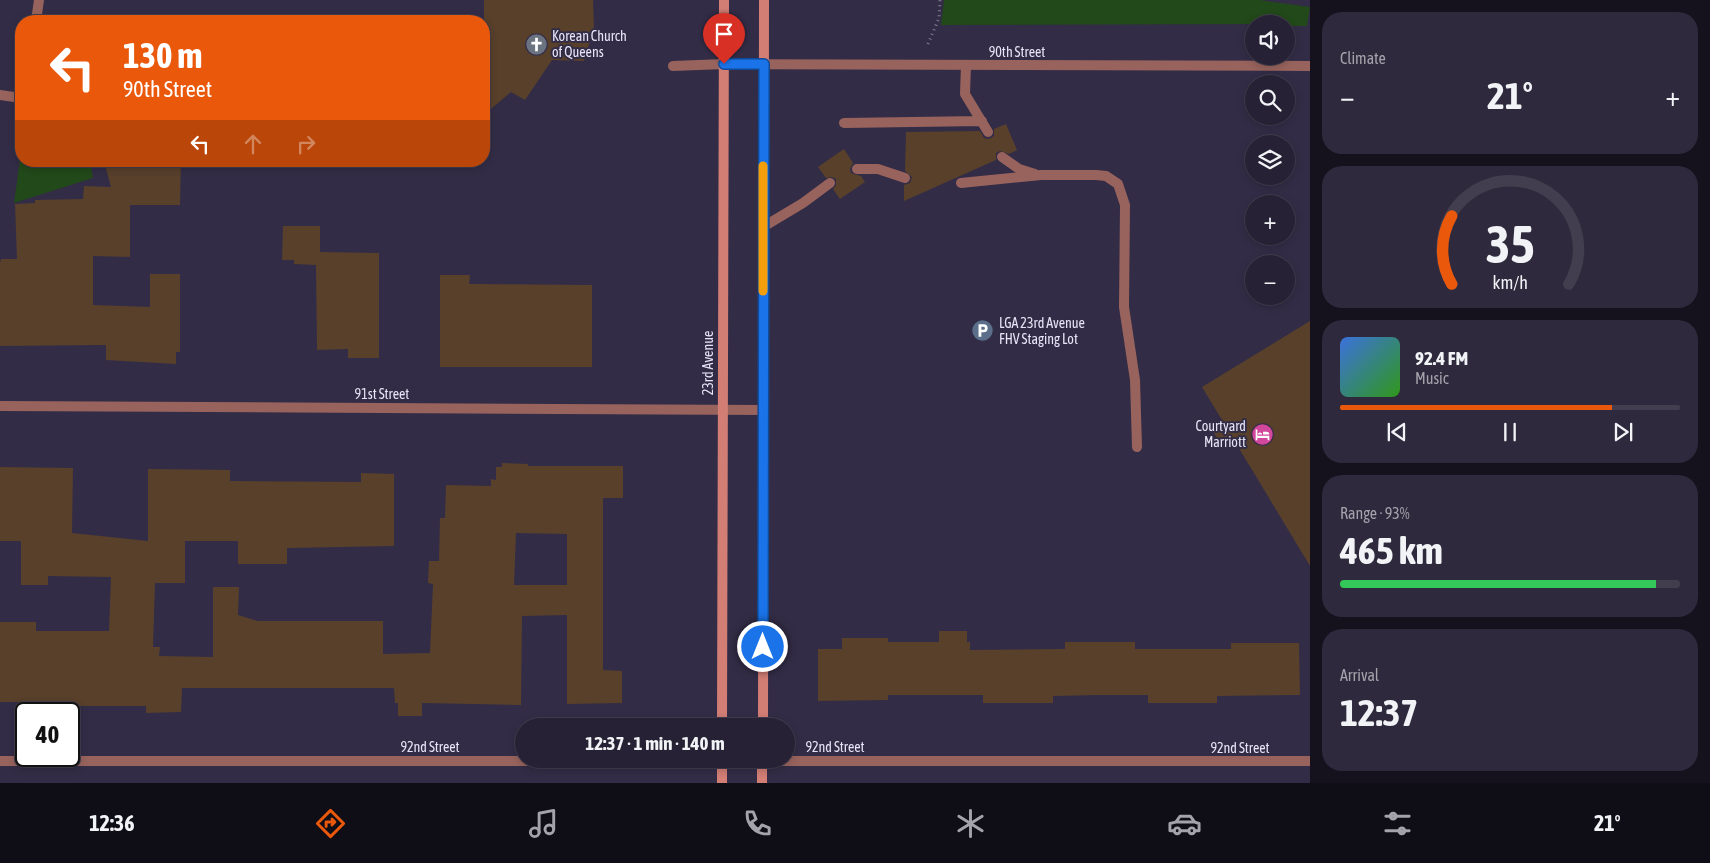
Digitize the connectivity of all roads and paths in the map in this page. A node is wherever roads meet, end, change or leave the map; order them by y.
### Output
1 (39, 0) edge
2 (724, 0) edge
3 (764, 0) edge
4 (940, 0) edge
5 (37, 15) edge
6 (724, 64) junction
7 (764, 64) junction
8 (919, 65) junction
9 (966, 65) junction
10 (673, 66) dead end
11 (1310, 66) edge
12 (0, 96) edge
13 (15, 97) edge
14 (844, 122) dead end
15 (982, 122) junction
16 (988, 132) dead end
17 (1002, 157) dead end
18 (856, 168) dead end
19 (1041, 175) junction
20 (904, 178) dead end
21 (830, 183) dead end
22 (961, 183) dead end
23 (763, 227) junction
24 (0, 406) edge
25 (722, 410) junction
26 (763, 410) junction
27 (1137, 447) dead end
28 (722, 718) edge
29 (763, 718) edge
30 (515, 760) edge
31 (795, 760) edge
32 (0, 761) edge
33 (1310, 762) edge
34 (722, 768) edge
35 (762, 768) edge
36 (722, 783) edge
37 (762, 783) edge

1 - 5 street
2 - 6 street, 23rd Avenue
3 - 7 street
4 - 8 path
6 - 7 street, 90th Street
6 - 10 street, 90th Street
6 - 25 street, 23rd Avenue
7 - 8 street, 90th Street
7 - 23 street
8 - 9 street, 90th Street
9 - 11 street, 90th Street
9 - 15 street
12 - 13 street
14 - 15 street
15 - 16 street
17 - 19 street
18 - 20 street
19 - 22 street
19 - 27 street
21 - 23 street
23 - 26 street
24 - 25 street, 91st Street
25 - 26 street, 91st Street
25 - 28 street, 23rd Avenue
26 - 29 street
30 - 32 street, 92nd Street
31 - 33 street, 92nd Street
34 - 36 street
35 - 37 street

